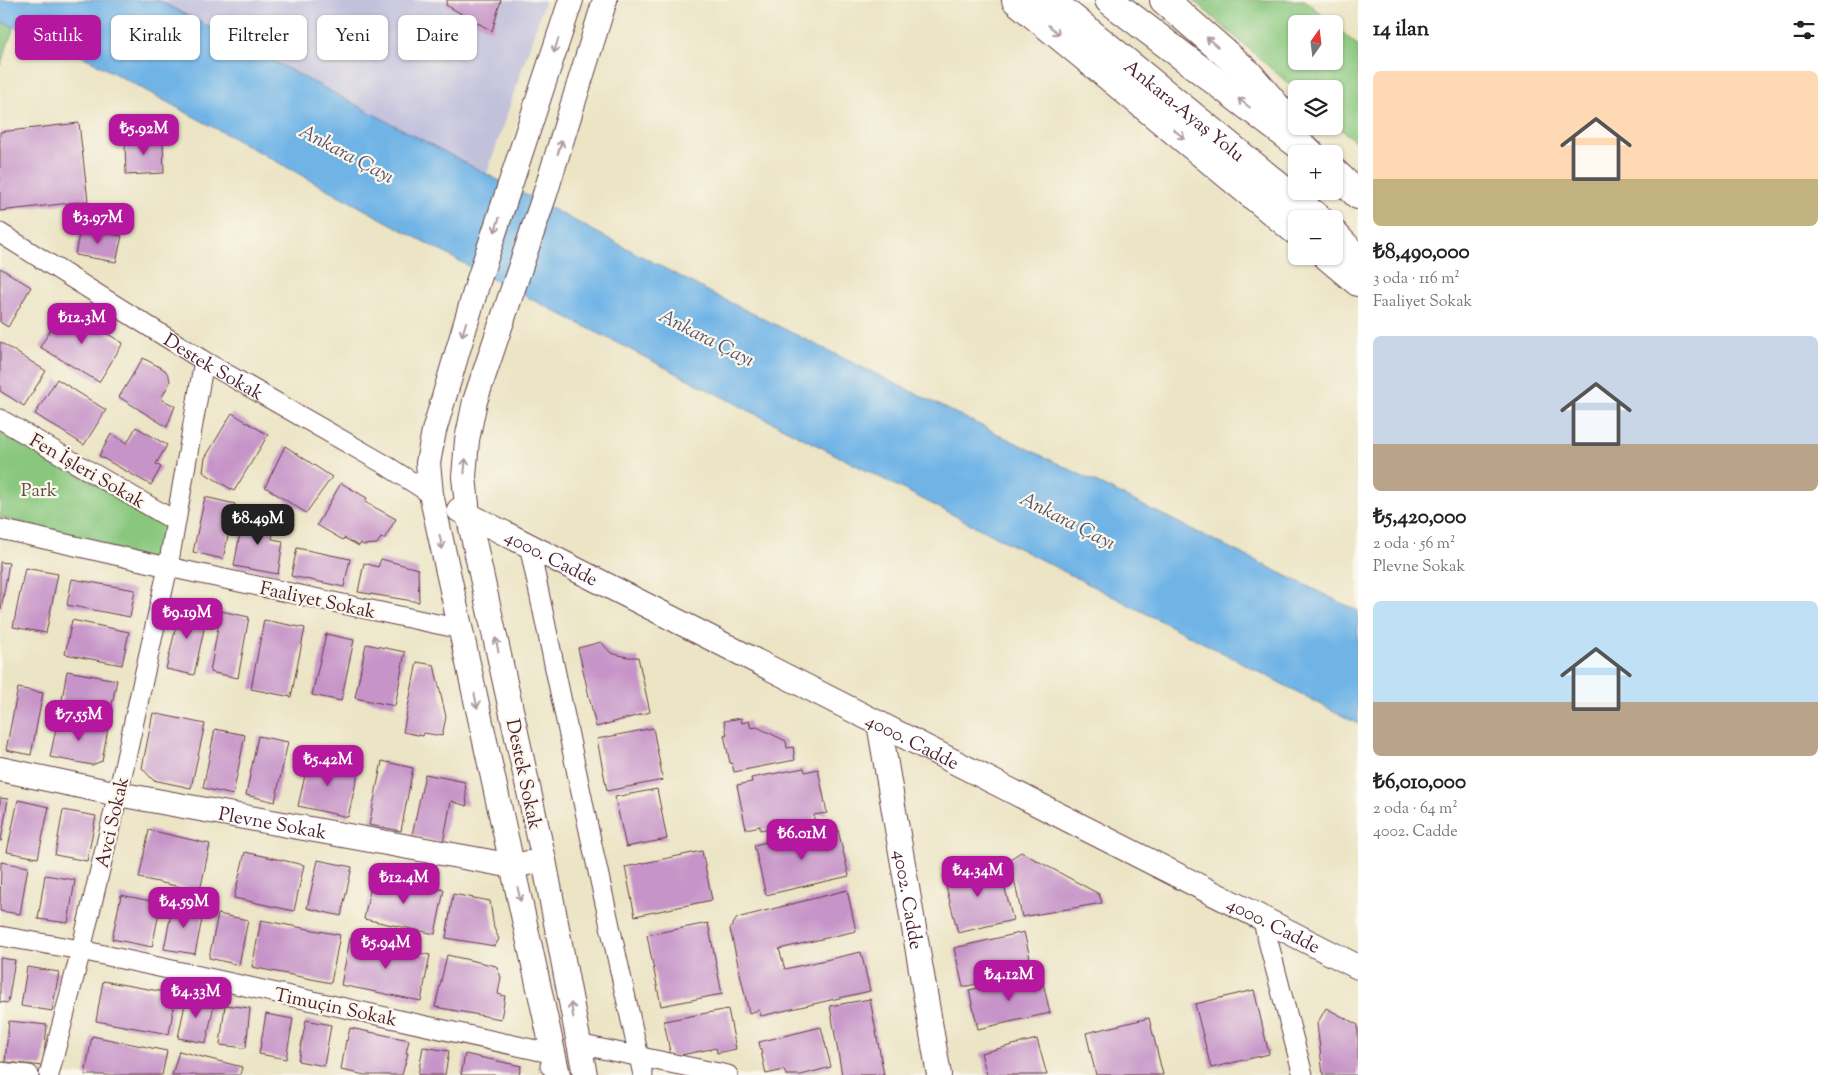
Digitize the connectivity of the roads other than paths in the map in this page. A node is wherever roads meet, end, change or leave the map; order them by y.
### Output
1 (571, 0) edge
2 (605, 0) edge
3 (1016, 0) edge
4 (1050, 0) edge
5 (1109, 0) edge
6 (1164, 0) edge
7 (1299, 145) edge
8 (1309, 145) edge
9 (1343, 178) edge
10 (1343, 181) edge
11 (1358, 187) edge
12 (1358, 195) edge
13 (1308, 210) edge
14 (1288, 224) edge
15 (0, 233) edge
16 (1343, 240) edge
17 (1343, 243) edge
18 (1358, 252) edge
19 (1358, 260) edge
20 (1338, 265) edge
21 (1358, 282) edge
22 (204, 361) junction
23 (0, 419) edge
24 (431, 494) junction
25 (468, 514) junction
26 (175, 521) junction
27 (0, 529) edge
28 (529, 545) junction
29 (168, 567) junction
30 (460, 629) junction
31 (879, 723) junction
32 (0, 769) edge
33 (118, 794) junction
34 (544, 860) junction
35 (513, 866) junction
36 (1262, 918) junction
37 (0, 936) edge
38 (81, 950) junction
39 (1358, 966) edge
40 (578, 1044) junction
41 (641, 1066) edge
42 (553, 1068) edge
43 (0, 1072) edge
44 (29, 1075) edge
45 (48, 1075) edge
46 (585, 1075) edge
47 (728, 1075) edge
48 (940, 1075) edge
49 (1303, 1075) edge

1 -> 24 street
25 -> 2 street
3 -> 14 highway
4 - 13 highway, Ankara-Ayaş Yolu
7 -> 5 highway, Ankara-Ayaş Yolu
8 -> 6 highway
9 - 11 highway
10 - 12 highway
15 - 22 street, Destek Sokak
16 - 18 highway
17 - 19 highway
20 - 21 highway
22 - 24 street, Destek Sokak
22 - 26 street, Avci Sokak
23 - 26 street, Fen İşleri Sokak
24 - 25 street, Destek Sokak
24 -> 30 street, Destek Sokak
25 - 28 street, 4000. Cadde
34 -> 25 street, Destek Sokak
26 - 29 street, Avci Sokak
27 - 29 street, Faaliyet Sokak
28 - 31 street, 4000. Cadde
28 - 41 street
29 - 30 street, Faaliyet Sokak
29 - 33 street, Avci Sokak
30 -> 35 street, Destek Sokak
31 - 36 street, 4000. Cadde
31 - 48 street, 4002. Cadde
32 - 33 street, Plevne Sokak
33 - 35 street, Plevne Sokak
33 - 38 street, Avci Sokak
34 - 35 street, Plevne Sokak
40 -> 34 street, Destek Sokak
35 -> 42 street, Destek Sokak
36 - 39 street, 4000. Cadde
36 - 49 street
37 - 38 street, Timuçin Sokak
38 - 42 street, Timuçin Sokak
38 - 45 street, Avci Sokak
40 - 41 street
40 - 46 street, Destek Sokak
41 - 47 street
43 - 44 street

